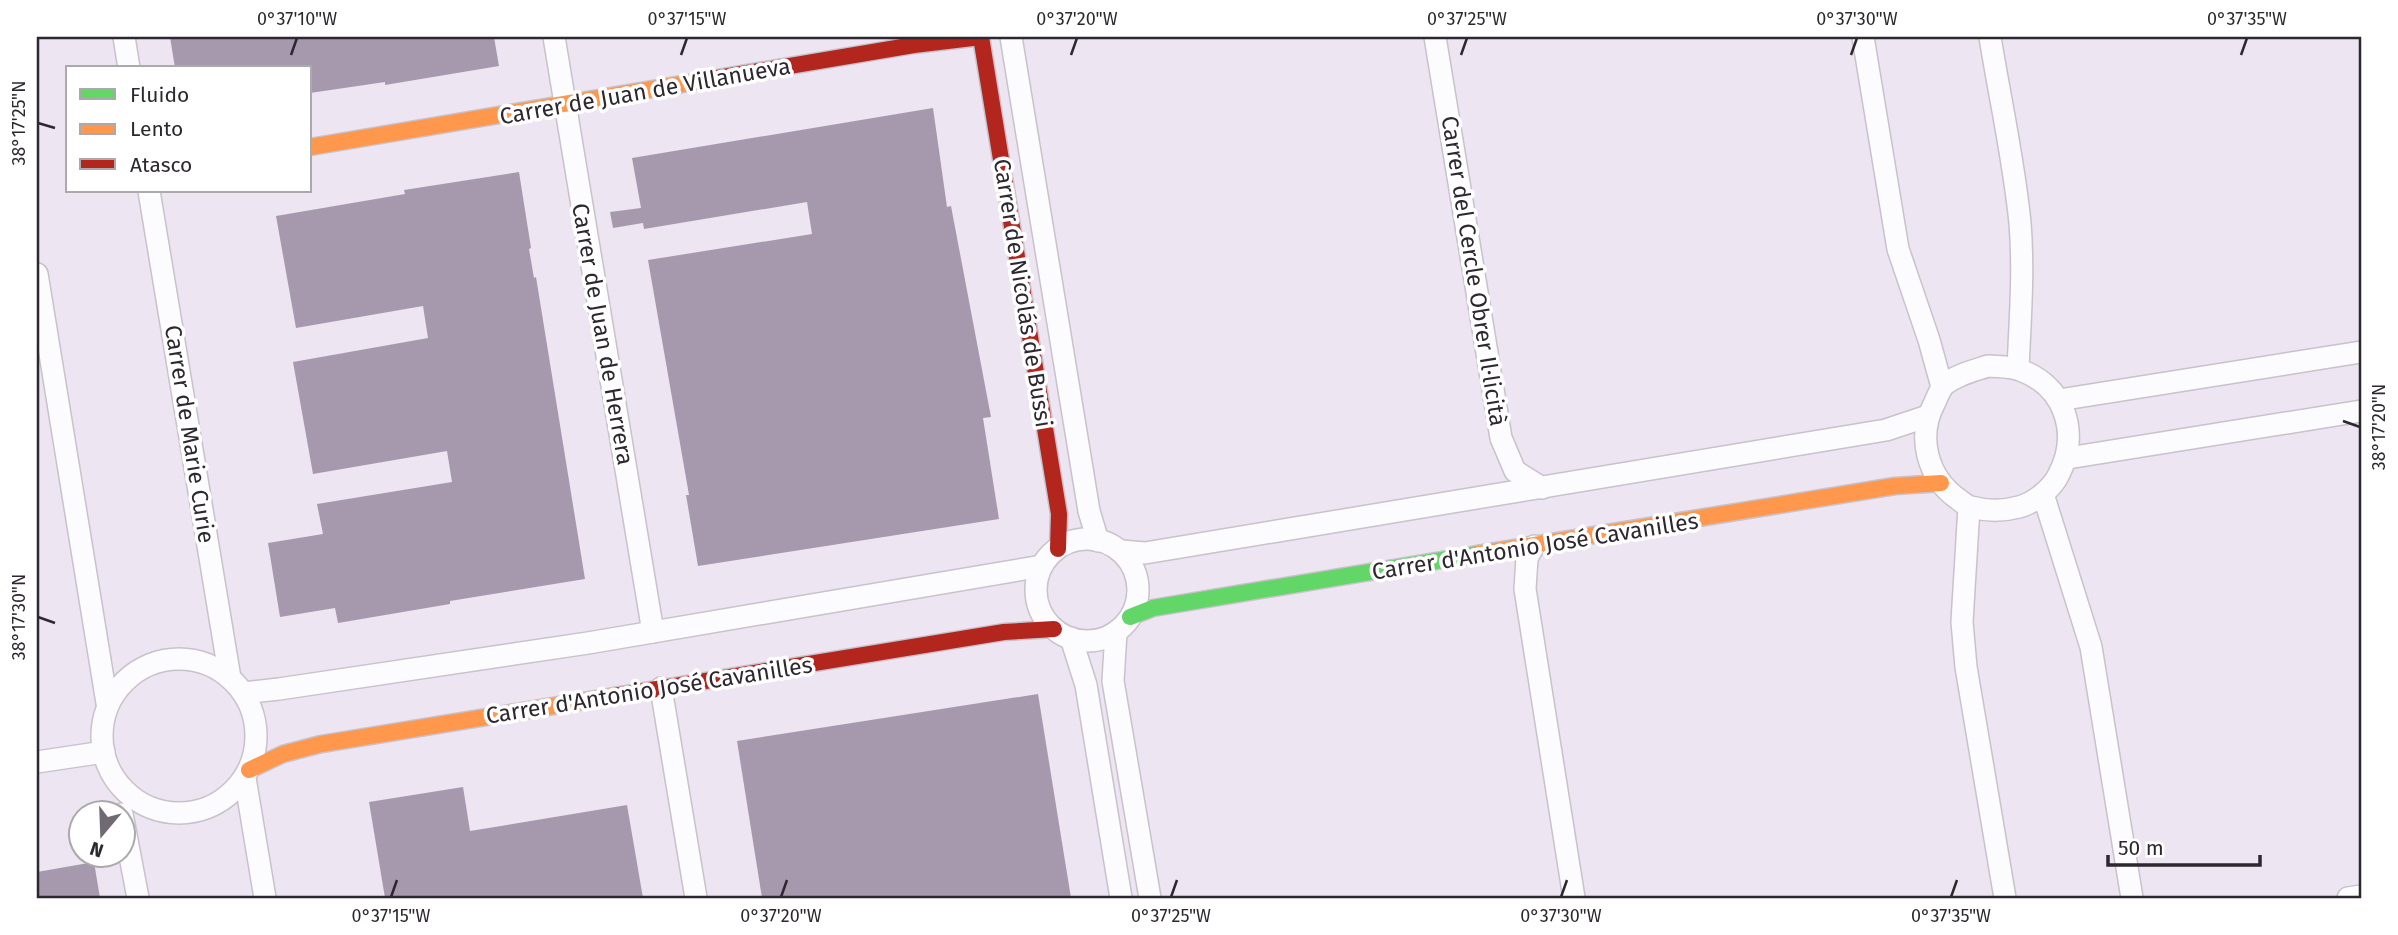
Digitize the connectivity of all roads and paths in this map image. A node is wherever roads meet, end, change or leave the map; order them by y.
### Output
1 (124, 37) edge
2 (554, 37) edge
3 (981, 37) edge
4 (1435, 37) edge
5 (1863, 37) edge
6 (1990, 37) edge
7 (1018, 42) edge
8 (129, 66) edge
9 (565, 105) junction
10 (312, 147) edge
11 (149, 192) edge
12 (37, 274) edge
13 (2361, 352) edge
14 (2018, 369) junction
15 (1942, 387) junction
16 (2059, 400) junction
17 (2361, 411) edge
18 (1928, 416) junction
19 (2068, 458) junction
20 (1941, 483) junction
21 (1542, 488) junction
22 (2043, 494) junction
23 (1969, 507) junction
24 (1098, 541) junction
25 (1534, 547) junction
26 (1058, 549) junction
27 (1121, 551) junction
28 (1042, 566) junction
29 (1123, 625) junction
30 (653, 632) junction
31 (1062, 634) junction
32 (237, 685) junction
33 (661, 688) junction
34 (107, 703) junction
35 (104, 751) junction
36 (37, 762) edge
37 (247, 774) junction
38 (115, 779) junction
39 (119, 799) edge
40 (133, 869) edge
41 (2361, 896) edge
42 (138, 898) edge
43 (265, 898) edge
44 (696, 898) edge
45 (1121, 898) edge
46 (1150, 898) edge
47 (1574, 898) edge
48 (2005, 898) edge
49 (2132, 898) edge
50 (2348, 898) edge

1 - 8 street
2 - 9 street, Carrer de Juan de Herrera
3 - 9 street, Carrer de Juan de Villanueva
3 - 26 street, Carrer de Nicolás de Bussi
4 - 21 street, Carrer del Cercle Obrer Il·licità
5 - 15 street
6 - 14 street
7 - 24 street, Carrer de Nicolás de Bussi
9 - 10 street, Carrer de Juan de Villanueva
9 - 30 street, Carrer de Juan de Herrera
11 - 32 street, Carrer de Marie Curie
12 - 34 street
13 - 16 street
14 - 15 street
14 - 16 street
15 - 18 street
16 - 19 street
17 - 19 street
18 - 20 street
18 - 21 street
19 - 22 street
20 - 23 street
20 - 25 street, Carrer d'Antonio José Cavanilles
21 - 27 street
22 - 23 street
22 - 49 street
23 - 48 street
24 - 26 street
24 - 27 street
25 - 29 street, Carrer d'Antonio José Cavanilles
25 - 47 street
26 - 28 street
27 - 29 street
28 - 30 street
28 - 31 street
29 - 31 street
29 - 46 street
30 - 32 street
31 - 33 street, Carrer d'Antonio José Cavanilles
31 - 45 street
32 - 34 street
32 - 37 street
33 - 37 street, Carrer d'Antonio José Cavanilles
33 - 44 street
34 - 35 street
35 - 36 street
35 - 38 street
37 - 38 street
37 - 43 street
38 - 39 street
40 - 42 street
41 - 50 street

